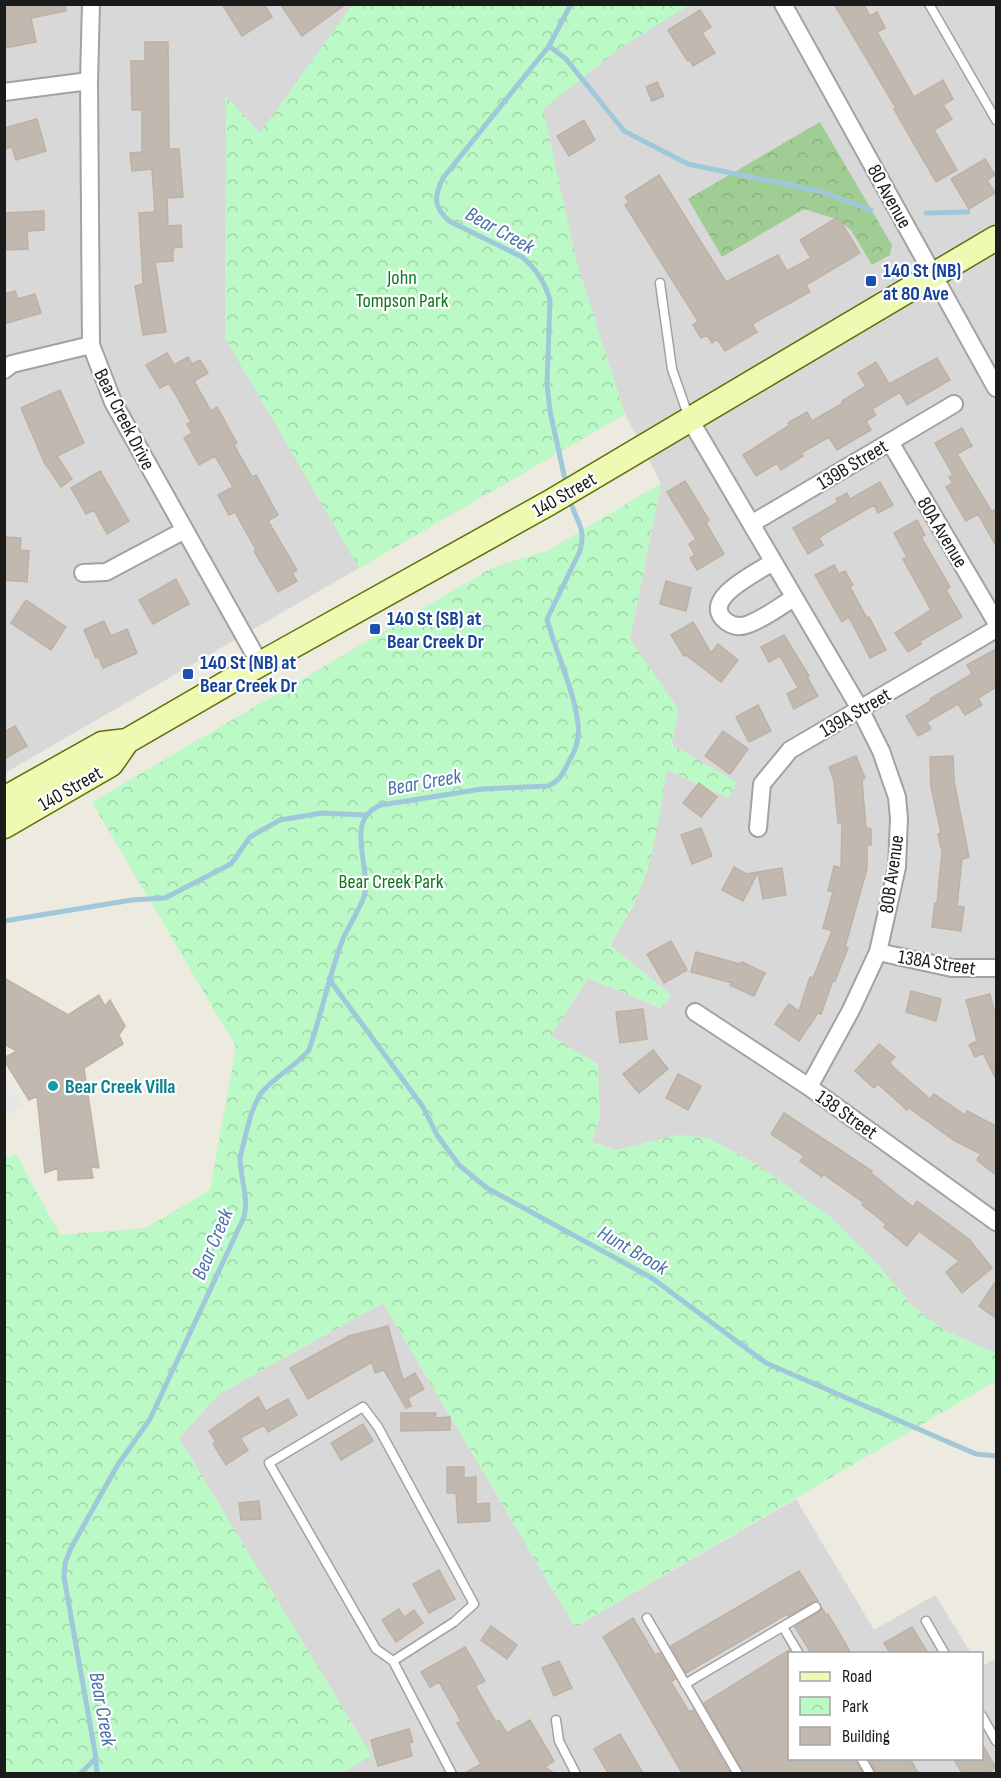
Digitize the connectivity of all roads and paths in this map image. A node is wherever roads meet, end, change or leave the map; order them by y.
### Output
1 (91, 4) edge
2 (783, 4) edge
3 (929, 4) edge
4 (89, 81) junction
5 (4, 92) edge
6 (996, 120) edge
7 (996, 238) edge
8 (934, 274) junction
9 (660, 283) dead end
10 (91, 345) junction
11 (992, 368) edge
12 (4, 370) edge
13 (996, 388) edge
14 (954, 404) dead end
15 (689, 418) junction
16 (890, 442) junction
17 (751, 524) junction
18 (185, 530) junction
19 (773, 562) junction
20 (82, 573) dead end
21 (794, 598) junction
22 (996, 622) edge
23 (996, 629) edge
24 (260, 664) junction
25 (860, 709) junction
26 (127, 741) junction
27 (4, 799) edge
28 (4, 826) edge
29 (758, 828) dead end
30 (878, 952) junction
31 (996, 968) edge
32 (695, 1012) dead end
33 (809, 1087) junction
34 (996, 1222) edge
35 (816, 1608) dead end
36 (647, 1618) dead end
37 (926, 1621) dead end
38 (783, 1627) junction
39 (798, 1652) edge
40 (944, 1652) edge
41 (393, 1661) junction
42 (685, 1684) junction
43 (983, 1719) edge
44 (556, 1720) dead end
45 (996, 1741) edge
46 (862, 1760) edge
47 (452, 1773) edge
48 (576, 1773) edge
49 (738, 1773) edge
50 (870, 1773) edge

1 - 4 street, Bear Creek Drive
2 - 8 street, 80 Avenue
3 - 6 lane
4 - 5 street
4 - 10 street, Bear Creek Drive
7 - 8 main road, 140 Street
8 - 11 street, 80 Avenue
8 - 15 main road, 140 Street
9 - 15 lane
10 - 12 street
10 - 18 street, Bear Creek Drive
11 - 13 street, 80 Avenue
14 - 16 street, 139B Street
15 - 17 street, 80B Avenue
15 - 24 main road, 140 Street
16 - 17 street, 139B Street
16 - 22 street, 80A Avenue
17 - 19 street, 80B Avenue
18 - 20 street
18 - 24 street, Bear Creek Drive
19 - 21 street, 80B Avenue
19 - 21 street
21 - 25 street, 80B Avenue
23 - 25 street, 139A Street
24 - 26 main road, 140 Street
25 - 29 street, 139A Street
25 - 30 street, 80B Avenue
26 - 27 main road, 140 Street
26 - 28 main road, 140 Street
30 - 31 street, 138A Street
30 - 33 street, 80B Avenue
32 - 33 street, 138 Street
33 - 34 street, 138 Street
35 - 38 lane
36 - 42 lane
37 - 40 lane
38 - 39 lane
38 - 42 lane
41 - 41 lane
41 - 47 lane
42 - 49 lane
43 - 45 lane
44 - 48 lane
46 - 50 lane

